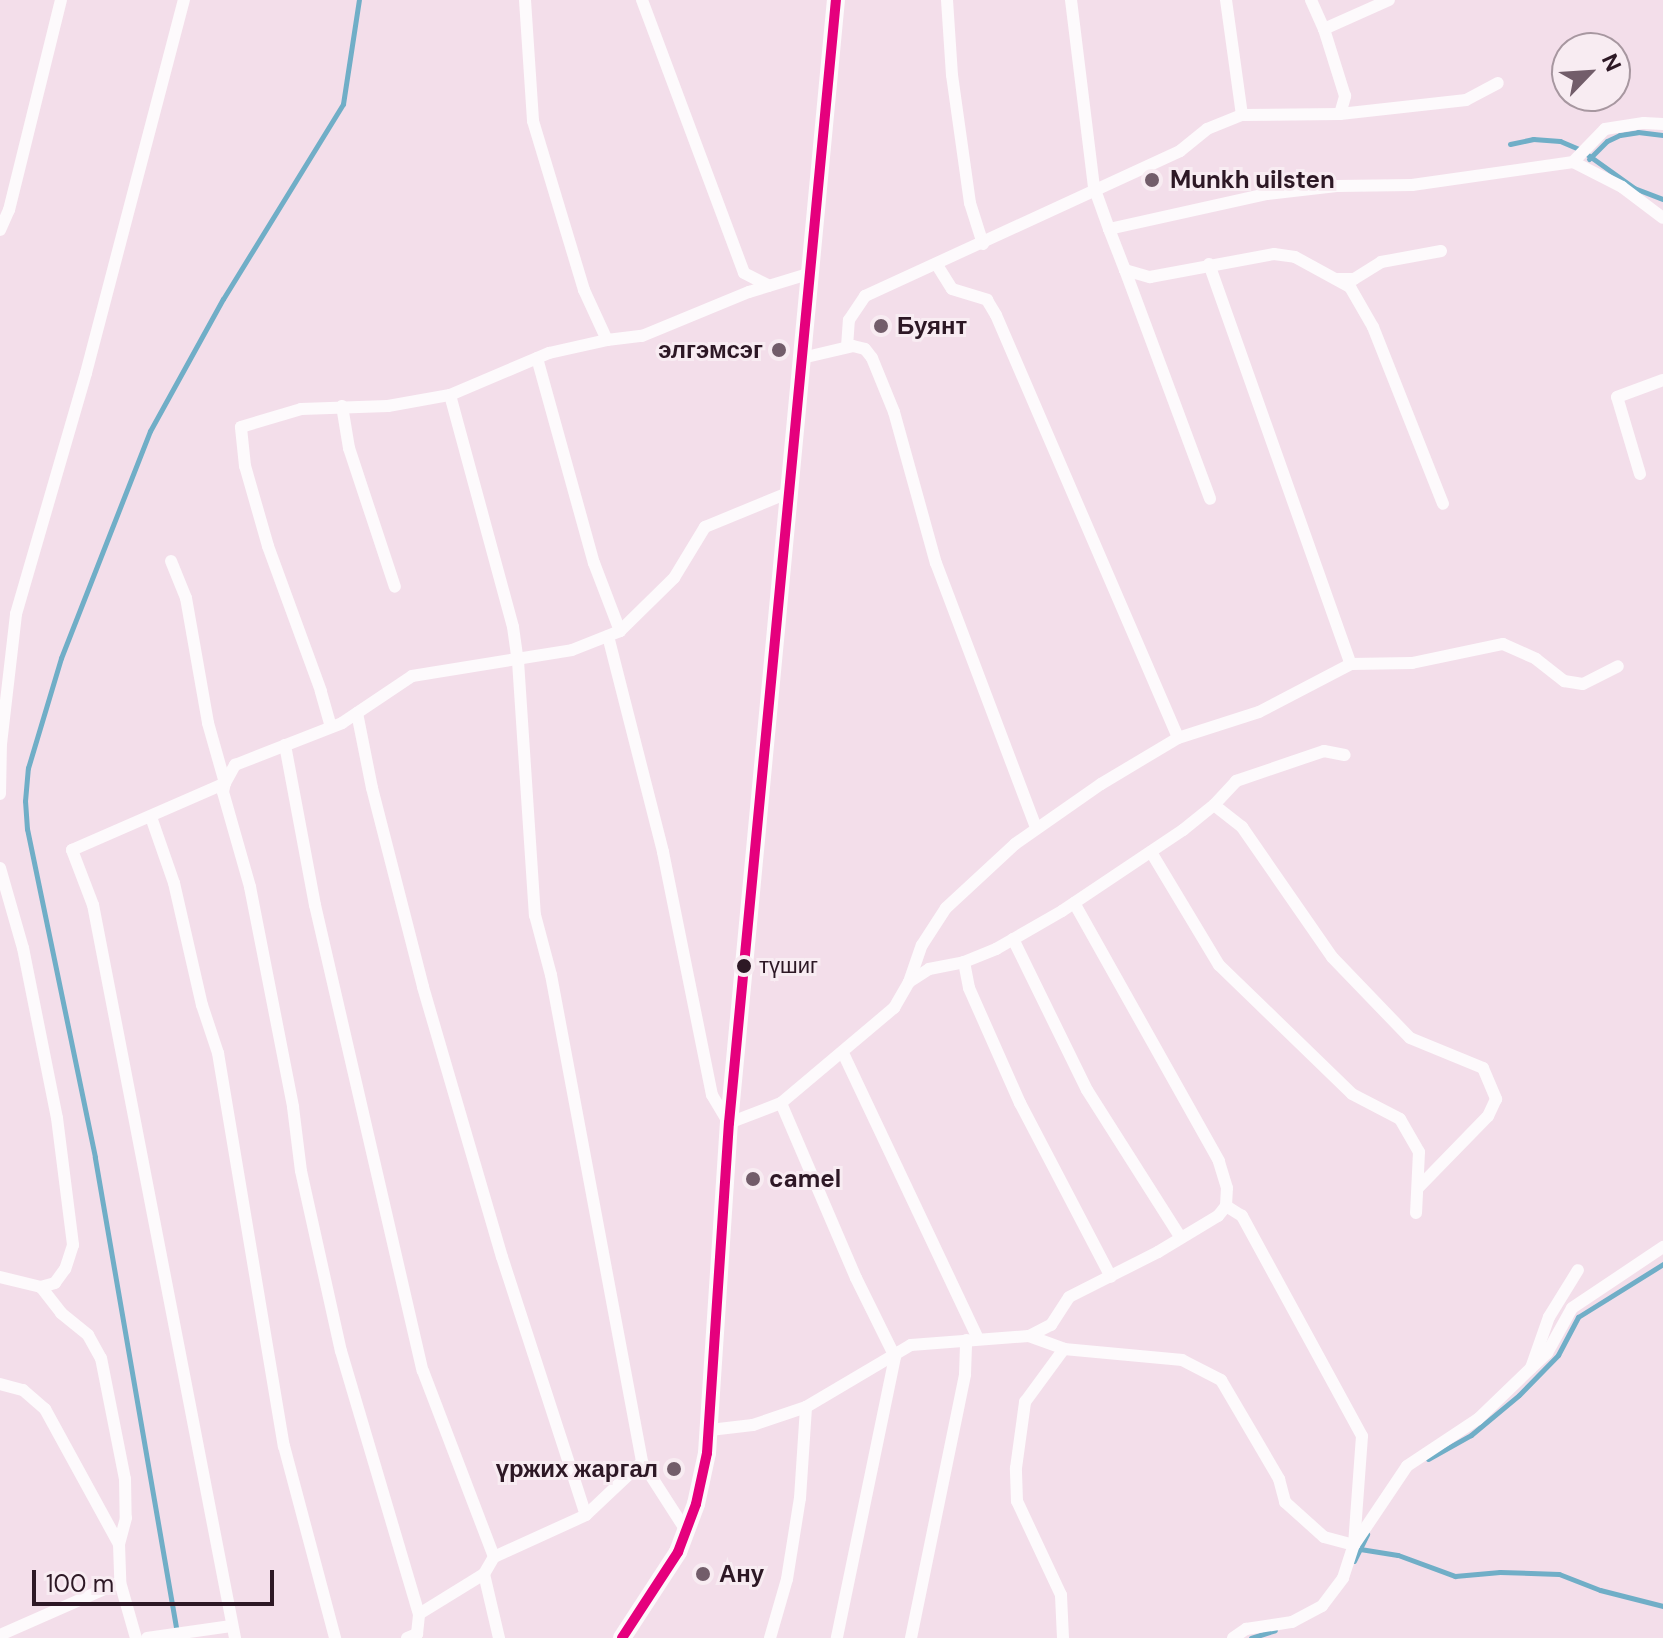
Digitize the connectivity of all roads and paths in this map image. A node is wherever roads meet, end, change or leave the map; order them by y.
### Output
1 (61, 0) edge
2 (184, 0) edge
3 (525, 0) edge
4 (642, 0) edge
5 (836, 0) edge
6 (947, 0) edge
7 (1071, 0) edge
8 (1226, 0) edge
9 (1311, 0) edge
10 (1389, 0) edge
11 (1324, 29) junction
12 (1498, 83) dead end
13 (1340, 114) junction
14 (1242, 115) junction
15 (1663, 124) edge
16 (1573, 162) junction
17 (1094, 187) junction
18 (1663, 218) edge
19 (1109, 229) junction
20 (0, 230) edge
21 (983, 244) junction
22 (1441, 251) dead end
23 (1209, 264) junction
24 (937, 265) junction
25 (1125, 270) junction
26 (811, 273) junction
27 (1335, 279) junction
28 (769, 286) junction
29 (607, 340) junction
30 (847, 347) junction
31 (537, 358) junction
32 (802, 358) junction
33 (1663, 380) edge
34 (450, 395) junction
35 (342, 406) junction
36 (1640, 474) dead end
37 (790, 492) junction
38 (1210, 499) dead end
39 (1443, 504) dead end
40 (171, 561) dead end
41 (395, 587) dead end
42 (614, 634) junction
43 (518, 661) junction
44 (1351, 664) junction
45 (1618, 666) dead end
46 (357, 713) junction
47 (331, 727) junction
48 (1178, 738) junction
49 (285, 745) junction
50 (1345, 755) dead end
51 (1, 768) edge
52 (225, 783) junction
53 (0, 794) edge
54 (1214, 805) junction
55 (151, 817) junction
56 (1036, 828) junction
57 (1151, 852) junction
58 (0, 868) edge
59 (1074, 903) junction
60 (1013, 939) junction
61 (964, 962) junction
62 (909, 982) junction
63 (843, 1053) junction
64 (781, 1103) junction
65 (729, 1123) junction
66 (1418, 1188) junction
67 (1226, 1206) junction
68 (1416, 1213) dead end
69 (1181, 1238) junction
70 (1663, 1247) edge
71 (1578, 1270) dead end
72 (0, 1277) edge
73 (1111, 1277) junction
74 (41, 1287) junction
75 (1029, 1336) junction
76 (972, 1340) junction
77 (1064, 1349) junction
78 (895, 1357) junction
79 (1531, 1368) junction
80 (0, 1384) edge
81 (806, 1407) junction
82 (710, 1430) junction
83 (642, 1462) junction
84 (586, 1515) junction
85 (687, 1532) junction
86 (119, 1544) junction
87 (1354, 1545) junction
88 (494, 1557) junction
89 (484, 1574) junction
90 (120, 1582) junction
91 (419, 1614) junction
92 (233, 1632) edge
93 (0, 1635) edge
94 (414, 1637) edge
95 (136, 1638) edge
96 (147, 1638) edge
97 (335, 1638) edge
98 (499, 1638) edge
99 (622, 1638) edge
100 (770, 1638) edge
101 (837, 1638) edge
102 (911, 1638) edge
103 (1063, 1638) edge
104 (1233, 1638) edge

1 - 20 street
2 - 51 street
3 - 29 street
4 - 28 street
5 - 26 main road
6 - 21 street
7 - 17 street
8 - 14 street
9 - 11 street
10 - 11 street
11 - 13 street
12 - 13 street
13 - 14 street
14 - 17 street
15 - 16 street
16 - 18 street
16 - 19 street
17 - 19 street
17 - 21 street
19 - 25 street
21 - 24 street
22 - 27 street
23 - 25 street
23 - 27 street
23 - 44 street
24 - 30 street
24 - 48 street
25 - 38 street
26 - 28 street
26 - 32 main road
27 - 39 street
28 - 29 street
29 - 31 street
30 - 32 street
30 - 56 street
31 - 34 street
31 - 42 street
32 - 37 main road
33 - 36 street
34 - 35 street
34 - 43 street
35 - 41 street
35 - 47 street
37 - 42 street
37 - 65 main road
40 - 52 street
42 - 43 street
42 - 65 street
43 - 46 street
43 - 83 street
44 - 45 street
44 - 48 street
46 - 47 street
46 - 84 street
47 - 49 street
48 - 56 street
49 - 52 street
49 - 88 street
50 - 54 street
51 - 53 street
52 - 55 street
52 - 91 street
54 - 57 street
54 - 66 street
55 - 92 street
55 - 97 street
56 - 62 street
57 - 59 street
57 - 66 street
58 - 74 street
59 - 60 street
59 - 67 street
60 - 61 street
60 - 69 street
61 - 62 street
61 - 73 street
62 - 63 street
63 - 64 street
63 - 76 street
64 - 65 street
64 - 78 street
65 - 82 main road
66 - 68 street
67 - 69 street
67 - 87 street
69 - 73 street
70 - 79 street
71 - 79 street
72 - 74 street
73 - 75 street
74 - 86 street
75 - 76 street
75 - 77 street
76 - 78 street
76 - 102 street
77 - 87 street
77 - 103 street
78 - 81 street
78 - 101 street
79 - 87 street
80 - 86 street
81 - 82 street
81 - 100 street
82 - 85 main road
83 - 84 street
83 - 85 street
84 - 88 street
85 - 99 main road
86 - 90 street
87 - 104 street
88 - 89 street
89 - 91 street
89 - 98 street
90 - 93 street
90 - 95 street
91 - 94 street
92 - 96 street

